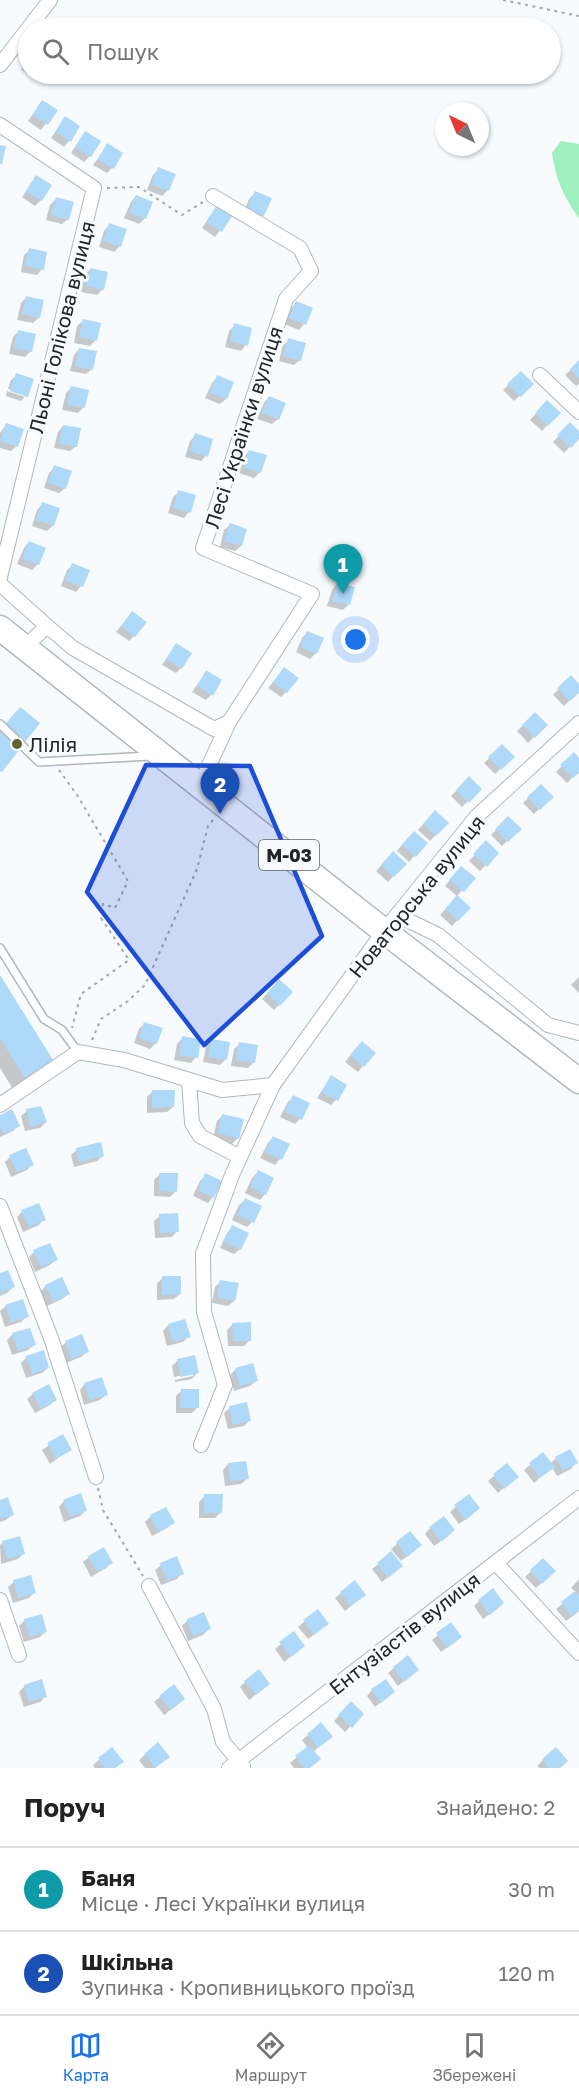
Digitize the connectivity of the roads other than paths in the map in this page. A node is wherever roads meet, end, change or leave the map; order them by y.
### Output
1 (49, 1) edge
2 (36, 18) edge
3 (18, 41) edge
4 (0, 65) edge
5 (0, 125) edge
6 (213, 196) road end
7 (540, 375) dead end
8 (579, 412) edge
9 (0, 577) edge
10 (0, 584) edge
11 (47, 626) junction
12 (0, 628) edge
13 (25, 647) junction
14 (229, 722) junction
15 (579, 723) edge
16 (0, 724) edge
17 (162, 755) junction
18 (200, 785) junction
19 (391, 923) junction
20 (0, 948) edge
21 (579, 1033) edge
22 (82, 1053) junction
23 (189, 1080) junction
24 (579, 1081) edge
25 (273, 1085) junction
26 (2, 1100) edge
27 (240, 1157) junction
28 (0, 1206) edge
29 (201, 1444) dead end
30 (96, 1477) road end
31 (579, 1498) edge
32 (495, 1563) junction
33 (149, 1586) road end
34 (0, 1600) edge
35 (579, 1653) edge
36 (19, 1655) dead end
37 (237, 1766) edge

1 - 2 street
3 - 4 street
5 - 9 street, Льоні Голікова вулиця
6 - 14 street, Лесі Українки вулиця
7 - 8 street
10 - 11 street
11 - 13 street
11 - 14 street
12 - 13 highway, М-03
13 - 17 highway, М-03
14 - 18 street
15 - 19 street, Новаторська вулиця
16 - 17 lane
17 - 18 highway, М-03
18 - 19 highway, М-03
19 - 21 street
19 - 24 highway, М-03
19 - 25 street, Новаторська вулиця
20 - 22 lane
22 - 23 street
22 - 26 street
23 - 25 street
23 - 27 street
25 - 27 street, Новаторська вулиця
27 - 29 street, Новаторська вулиця
28 - 30 street
31 - 32 street, Ентузіастів вулиця
32 - 35 street
32 - 37 street, Ентузіастів вулиця
33 - 37 street
34 - 36 street

